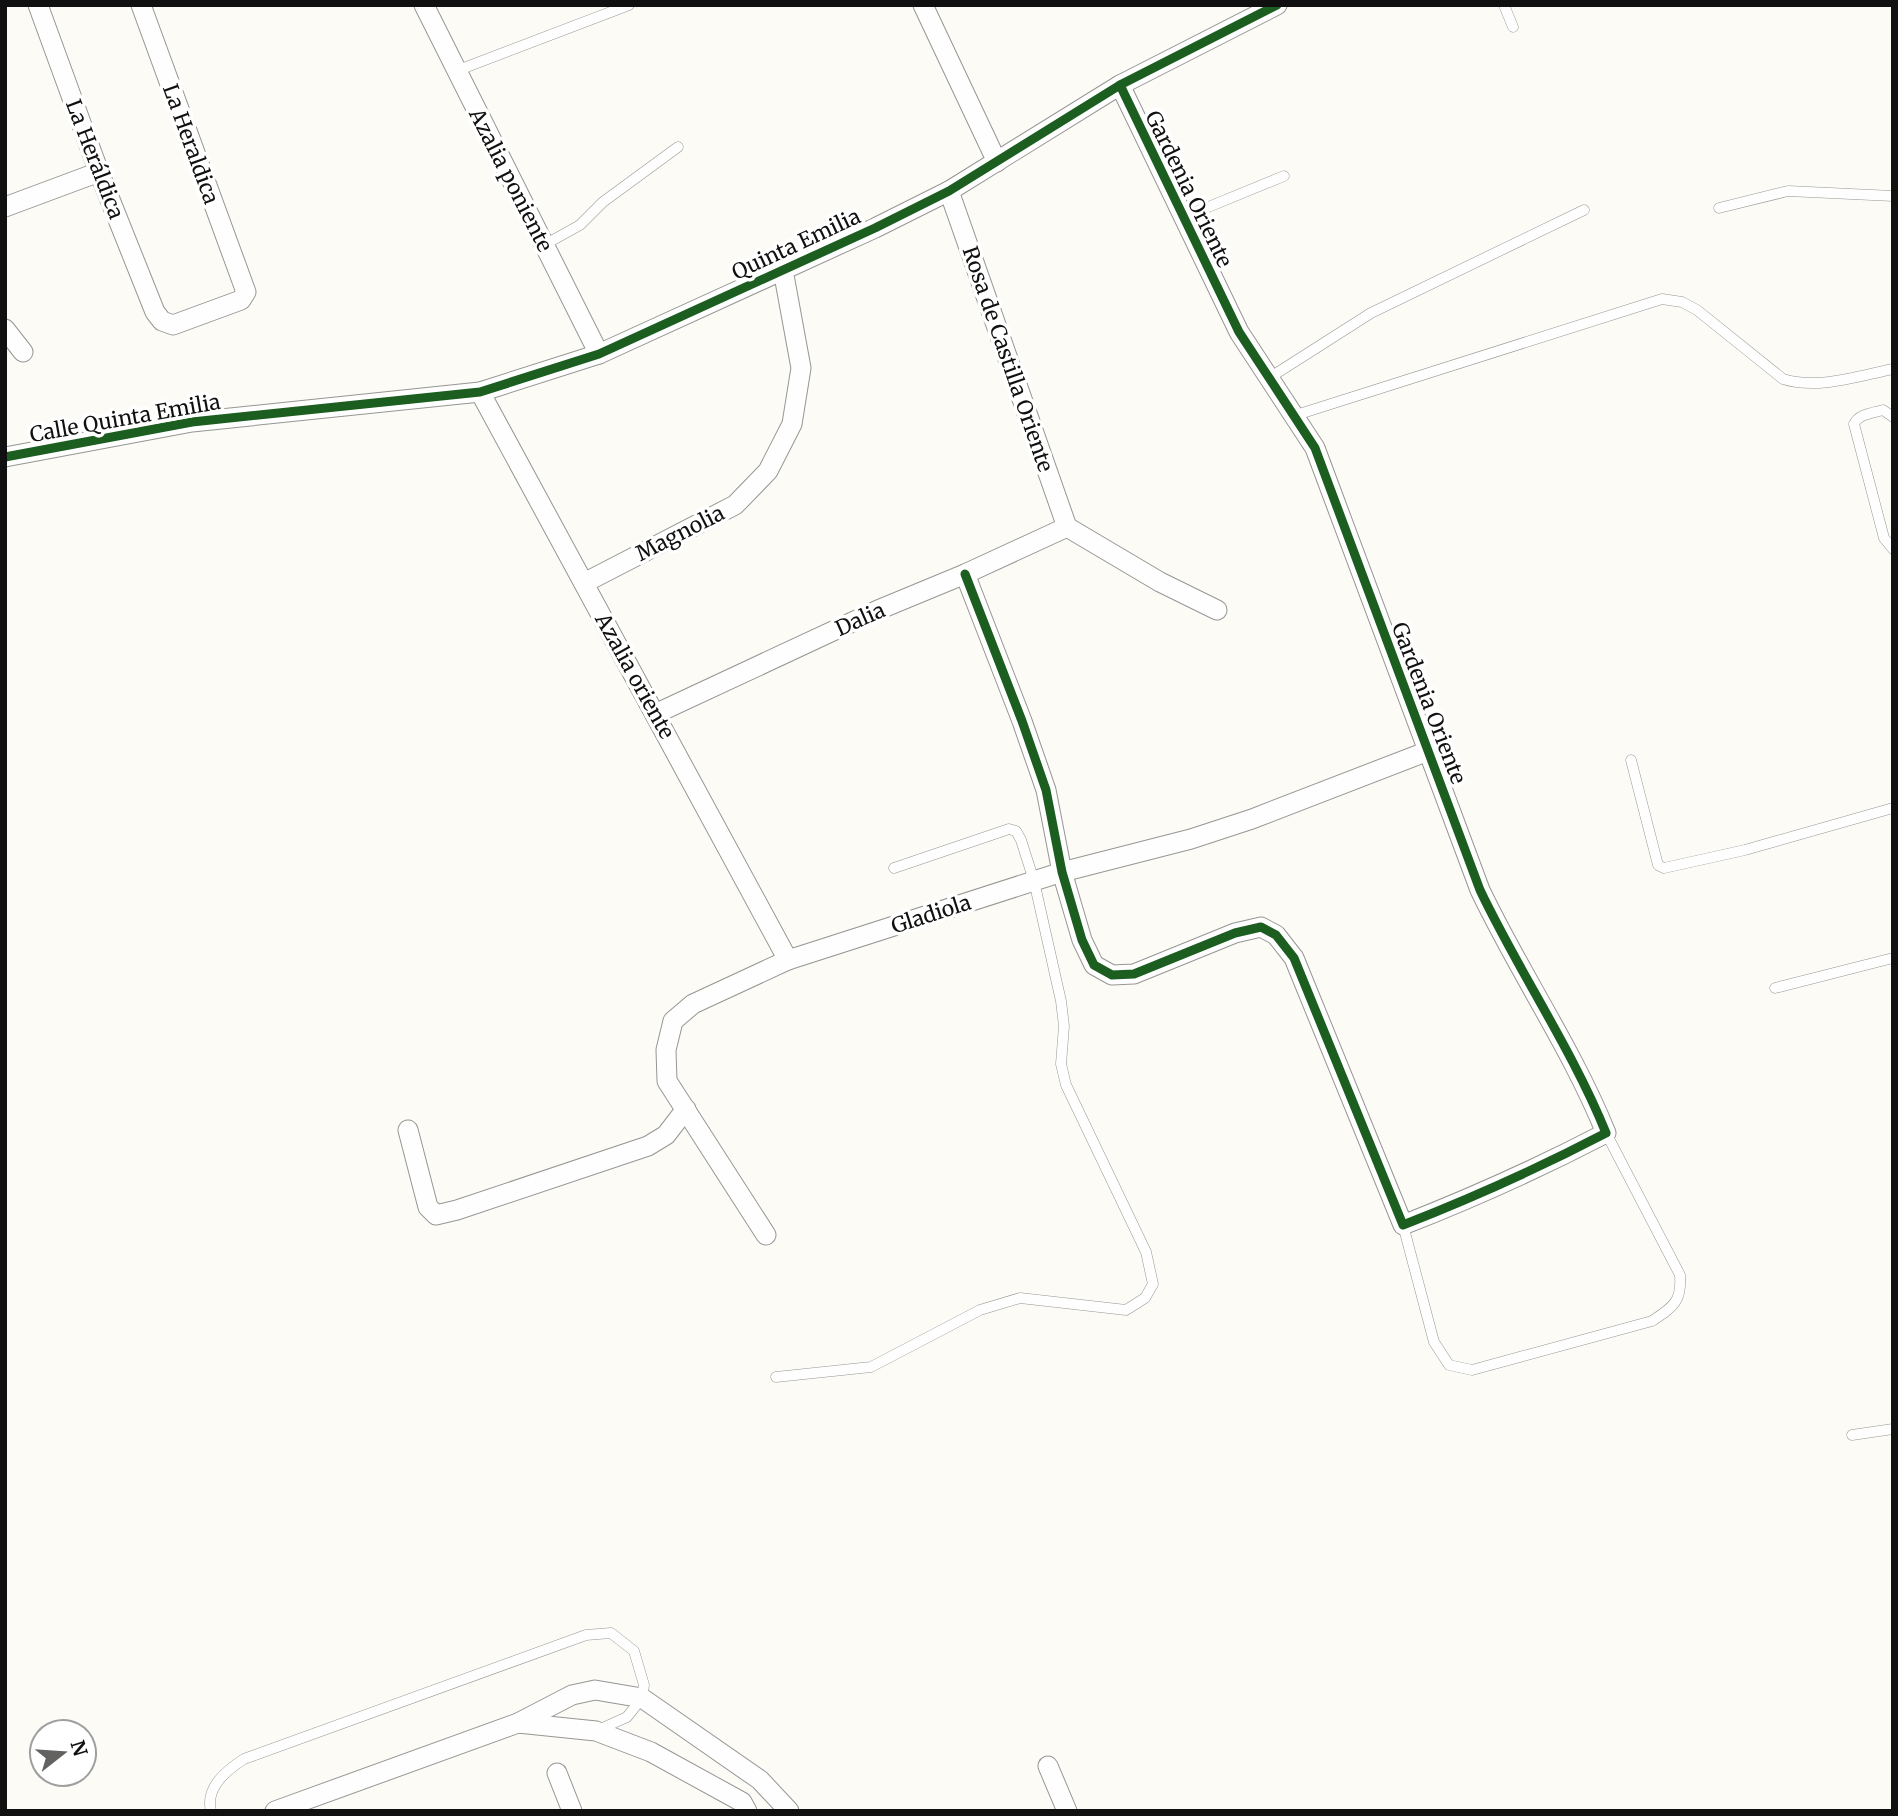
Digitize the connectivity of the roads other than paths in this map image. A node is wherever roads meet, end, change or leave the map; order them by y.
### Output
1 (38, 5) edge
2 (141, 5) edge
3 (424, 5) edge
4 (629, 5) edge
5 (923, 5) edge
6 (1277, 5) edge
7 (1504, 5) edge
8 (1513, 27) dead end
9 (456, 71) junction
10 (1119, 85) junction
11 (678, 147) dead end
12 (997, 162) junction
13 (99, 172) junction
14 (1284, 176) dead end
15 (949, 191) junction
16 (1893, 196) edge
17 (5, 207) edge
18 (1719, 208) dead end
19 (1584, 210) dead end
20 (1184, 217) junction
21 (544, 245) junction
22 (783, 270) junction
23 (155, 312) joint
24 (5, 329) edge
25 (23, 352) dead end
26 (598, 354) junction
27 (1893, 369) edge
28 (1269, 378) junction
29 (480, 392) junction
30 (293, 411) joint
31 (1293, 417) junction
32 (1893, 417) edge
33 (5, 457) edge
34 (1067, 527) junction
35 (1893, 549) edge
36 (965, 575) junction
37 (584, 583) junction
38 (1217, 610) dead end
39 (655, 714) junction
40 (1428, 751) junction
41 (1631, 760) dead end
42 (1893, 808) edge
43 (894, 868) dead end
44 (1062, 872) junction
45 (1034, 881) junction
46 (1893, 958) edge
47 (788, 960) junction
48 (1775, 988) dead end
49 (685, 1109) junction
50 (408, 1130) dead end
51 (1606, 1133) junction
52 (1402, 1225) junction
53 (766, 1235) dead end
54 (776, 1377) dead end
55 (1893, 1429) edge
56 (1852, 1434) dead end
57 (642, 1698) junction
58 (518, 1723) junction
59 (596, 1731) junction
60 (1048, 1766) dead end
61 (556, 1773) dead end
62 (760, 1780) junction
63 (744, 1806) edge
64 (211, 1811) edge
65 (275, 1811) edge
66 (572, 1811) edge
67 (789, 1811) edge
68 (1067, 1811) edge

1 - 13 street, La Heráldica
2 - 23 street, La Heraldica
3 - 9 street, Azalia poniente
4 - 9 lane
5 - 12 street
6 - 10 street, Quinta Emilia
7 - 8 lane
9 - 21 street, Azalia poniente
10 - 12 street, Quinta Emilia
10 - 20 street, Gardenia Oriente
11 - 21 lane
12 - 15 street, Quinta Emilia
13 - 17 street
13 - 23 street, La Heráldica
14 - 20 lane
15 - 22 street, Quinta Emilia
15 - 34 street, Rosa de Castilla Oriente
16 - 18 lane
19 - 28 lane
20 - 28 street, Gardenia Oriente
21 - 26 street, Azalia poniente
22 - 26 street, Quinta Emilia
22 - 37 street, Magnolia
24 - 25 street
26 - 29 street, Quinta Emilia
27 - 31 lane
28 - 31 street, Gardenia Oriente
29 - 30 street, Quinta Emilia
29 - 37 street, Azalia oriente
30 - 33 street, Calle Quinta Emilia
31 - 40 street, Gardenia Oriente
32 - 35 lane
34 - 36 street, Dalia
34 - 38 street
36 - 39 street, Dalia
36 - 44 street
37 - 39 street, Azalia oriente
39 - 47 street, Azalia oriente
40 - 44 street, Gladiola
40 - 51 street, Gardenia Oriente
41 - 42 lane
43 - 45 lane
44 - 45 street, Gladiola
44 - 52 street
45 - 47 street, Gladiola
45 - 54 lane
46 - 48 lane
47 - 49 street, Gladiola
49 - 50 street
49 - 53 street, Gladiola
51 - 52 street
51 - 52 lane
55 - 56 lane
57 - 58 street
57 - 59 lane
57 - 62 street
57 - 64 lane
58 - 59 street
58 - 65 street
59 - 63 street
60 - 68 street
61 - 66 street
62 - 63 street
62 - 67 street

